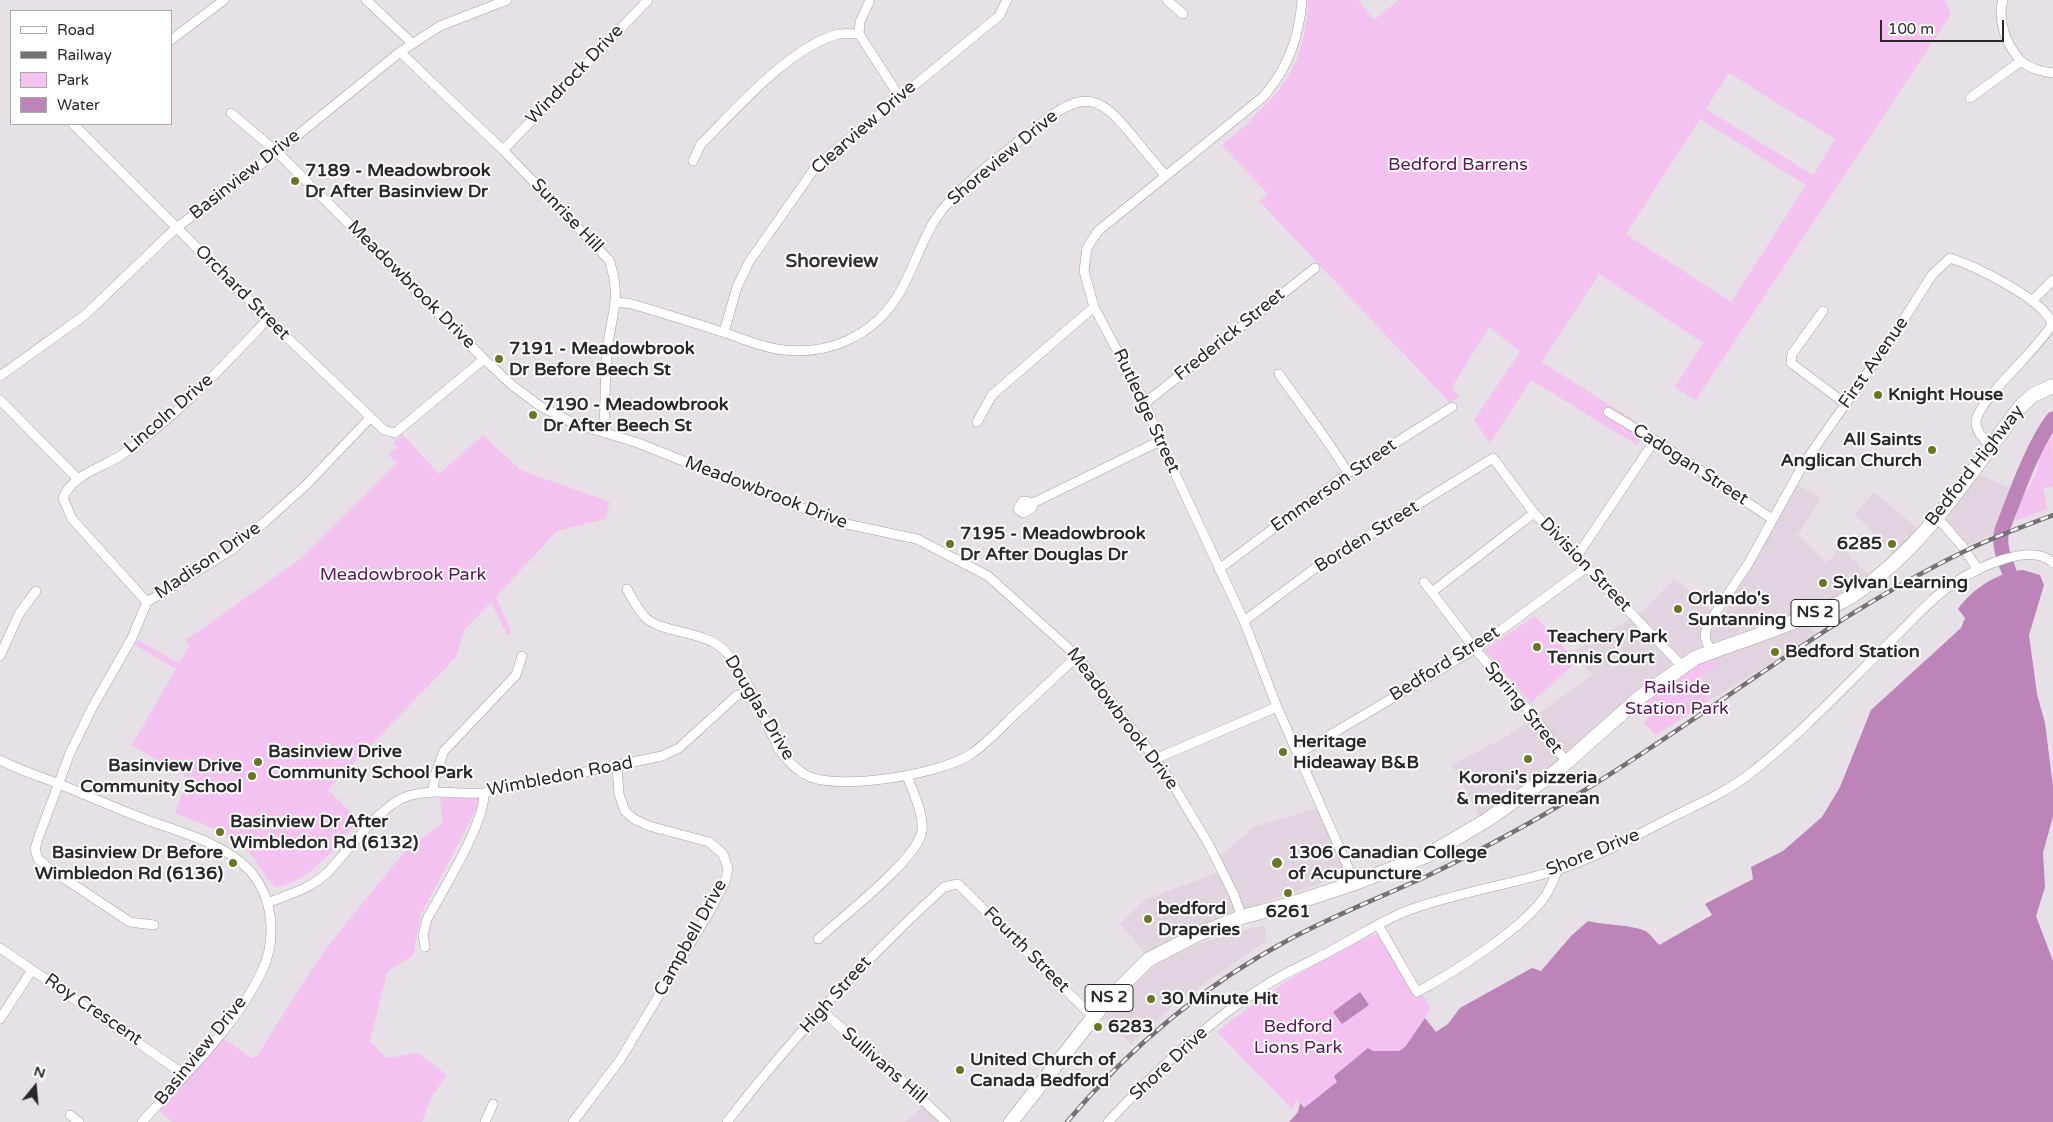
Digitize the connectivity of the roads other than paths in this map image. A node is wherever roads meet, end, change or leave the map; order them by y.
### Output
1 (224, 0) edge
2 (366, 0) edge
3 (507, 0) edge
4 (648, 0) edge
5 (870, 0) edge
6 (1007, 0) edge
7 (1167, 0) edge
8 (1302, 0) edge
9 (2003, 0) edge
10 (1183, 14) dead end
11 (859, 34) junction
12 (172, 39) edge
13 (412, 43) junction
14 (400, 52) junction
15 (2021, 61) junction
16 (2053, 74) edge
17 (900, 96) junction
18 (1970, 98) dead end
19 (231, 114) dead end
20 (74, 125) edge
21 (503, 150) junction
22 (277, 152) junction
23 (693, 161) dead end
24 (1165, 176) junction
25 (176, 228) junction
26 (1315, 268) dead end
27 (2053, 280) edge
28 (2032, 301) junction
29 (617, 302) junction
30 (1094, 307) junction
31 (1822, 311) dead end
32 (268, 320) junction
33 (2052, 324) edge
34 (724, 332) junction
35 (484, 359) junction
36 (1279, 374) dead end
37 (0, 376) edge
38 (2053, 386) edge
39 (0, 400) edge
40 (1146, 403) junction
41 (1846, 404) junction
42 (1452, 407) dead end
43 (1608, 412) dead end
44 (370, 418) junction
45 (977, 422) dead end
46 (604, 431) junction
47 (1655, 440) junction
48 (1160, 441) junction
49 (1991, 445) junction
50 (1493, 458) joint
51 (1348, 473) junction
52 (77, 478) junction
53 (1034, 503) dead end
54 (1534, 513) junction
55 (1936, 516) junction
56 (1772, 519) junction
57 (1578, 556) junction
58 (2053, 563) edge
59 (1587, 567) junction
60 (1219, 569) junction
61 (1978, 570) junction
62 (1424, 582) dead end
63 (627, 589) dead end
64 (36, 592) dead end
65 (1432, 592) junction
66 (146, 602) junction
67 (1244, 621) junction
68 (1475, 649) junction
69 (1712, 652) junction
70 (0, 656) edge
71 (522, 656) dead end
72 (1077, 656) junction
73 (1682, 666) junction
74 (750, 691) junction
75 (1277, 706) junction
76 (1298, 754) junction
77 (1155, 759) junction
78 (0, 760) edge
79 (1567, 763) junction
80 (617, 766) junction
81 (907, 775) junction
82 (58, 784) junction
83 (433, 791) junction
84 (484, 793) junction
85 (1558, 870) junction
86 (1355, 883) junction
87 (958, 884) joint
88 (267, 904) junction
89 (1242, 917) junction
90 (154, 925) dead end
91 (1378, 925) junction
92 (818, 939) dead end
93 (425, 947) dead end
94 (0, 948) edge
95 (32, 970) junction
96 (822, 1011) junction
97 (1093, 1017) junction
98 (0, 1019) edge
99 (184, 1075) junction
100 (493, 1104) dead end
101 (70, 1115) dead end
102 (79, 1122) edge
103 (142, 1122) edge
104 (485, 1122) edge
105 (573, 1122) edge
106 (727, 1122) edge
107 (946, 1122) edge
108 (1011, 1122) edge
109 (1108, 1122) edge

1 - 12 street
2 - 13 street
3 - 13 street, Basinview Drive
4 - 21 street, Windrock Drive
5 - 11 street
6 - 17 street, Clearview Drive
7 - 10 street
8 - 24 street, Rutledge Street
9 - 15 street
11 - 17 street
11 - 23 street
13 - 14 street, Basinview Drive
14 - 21 street, Sunrise Hill
14 - 22 street, Basinview Drive
15 - 16 street
15 - 18 street
17 - 34 street, Clearview Drive
19 - 22 street, Meadowbrook Drive
20 - 25 street, Orchard Street
21 - 29 street, Sunrise Hill
22 - 25 street, Basinview Drive
22 - 35 street, Meadowbrook Drive
24 - 30 street, Rutledge Street
24 - 34 street, Shoreview Drive
25 - 32 street, Orchard Street
25 - 37 street, Basinview Drive
26 - 40 street, Frederick Street
27 - 28 street
28 - 33 street
28 - 41 street, First Avenue
29 - 34 street, Shoreview Drive
29 - 46 street, Sunrise Hill
30 - 40 street, Rutledge Street
30 - 45 street
31 - 41 street
32 - 44 street, Orchard Street
32 - 52 street, Lincoln Drive
33 - 49 street
35 - 44 street, Orchard Street
35 - 46 street, Meadowbrook Drive
36 - 51 street
38 - 49 main road, Bedford Highway / NS 2
39 - 52 street
40 - 48 street, Rutledge Street
41 - 56 street, First Avenue
42 - 51 street, Emmerson Street
43 - 47 street, Cadogan Street
44 - 66 street, Madison Drive
46 - 72 street, Meadowbrook Drive
47 - 56 street, Cadogan Street
47 - 57 street
48 - 53 street
48 - 60 street, Rutledge Street
49 - 55 main road, Bedford Highway / NS 2
50 - 54 street, Division Street
50 - 67 street, Borden Street
51 - 60 street, Emmerson Street
52 - 66 street, Lincoln Drive
54 - 57 street, Division Street
54 - 65 street
55 - 61 street
55 - 69 main road, Bedford Highway / NS 2
56 - 69 street, First Avenue
57 - 59 street, Division Street
58 - 61 street, Shore Drive
59 - 68 street, Bedford Street
59 - 73 street, Division Street
60 - 67 street, Rutledge Street
61 - 85 street, Shore Drive
62 - 65 street, Spring Street
63 - 74 street, Douglas Drive
64 - 70 street
65 - 68 street, Spring Street
66 - 82 street, Madison Drive
67 - 75 street, Rutledge Street
68 - 76 street, Bedford Street
68 - 79 street, Spring Street
69 - 73 main road, Bedford Highway / NS 2
71 - 83 street
72 - 77 street, Meadowbrook Drive
72 - 81 street, Douglas Drive
73 - 79 main road, Bedford Highway / NS 2
74 - 80 street, Wimbledon Road
74 - 81 street, Douglas Drive
75 - 76 street, Rutledge Street
75 - 77 street
76 - 86 street, Rutledge Street
77 - 89 street, Meadowbrook Drive
78 - 82 street, Basinview Drive
79 - 86 main road, Bedford Highway / NS 2
80 - 84 street, Wimbledon Road
80 - 105 street, Campbell Drive
81 - 92 street
82 - 88 street, Basinview Drive
82 - 90 street, Madison Drive
83 - 84 street, Wimbledon Road
83 - 88 street, Wimbledon Road
84 - 93 street
85 - 91 street, Shore Drive
85 - 91 street
86 - 89 main road, Bedford Highway / NS 2
87 - 96 street, High Street
87 - 97 street, Fourth Street
88 - 99 street, Basinview Drive
89 - 97 main road, Bedford Highway / NS 2
91 - 109 street, Shore Drive
94 - 95 street, Roy Crescent
95 - 98 street
95 - 99 street, Roy Crescent
96 - 106 street, High Street
96 - 107 street, Sullivans Hill
97 - 108 main road, Bedford Highway / NS 2
99 - 103 street, Basinview Drive
100 - 104 street
101 - 102 street

